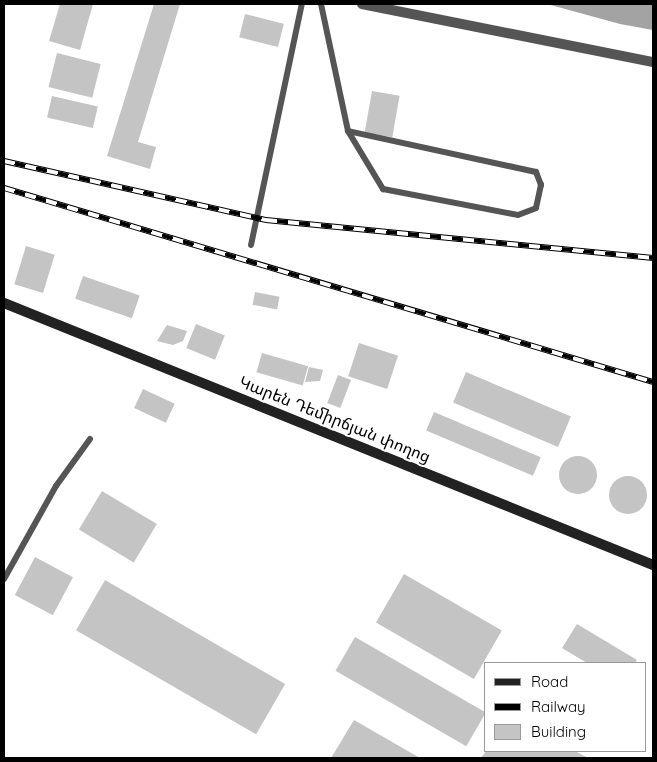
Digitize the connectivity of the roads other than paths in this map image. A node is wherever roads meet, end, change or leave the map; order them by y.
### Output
1 (302, 4) edge
2 (321, 4) edge
3 (362, 4) edge
4 (653, 62) edge
5 (348, 131) junction
6 (251, 245) dead end
7 (4, 303) edge
8 (90, 439) dead end
9 (653, 565) edge
10 (4, 579) edge

1 - 6 lane
2 - 5 lane
3 - 4 street
5 - 5 lane
7 - 9 main road, Կարեն Դեմիրճյան փողոց
8 - 10 lane

